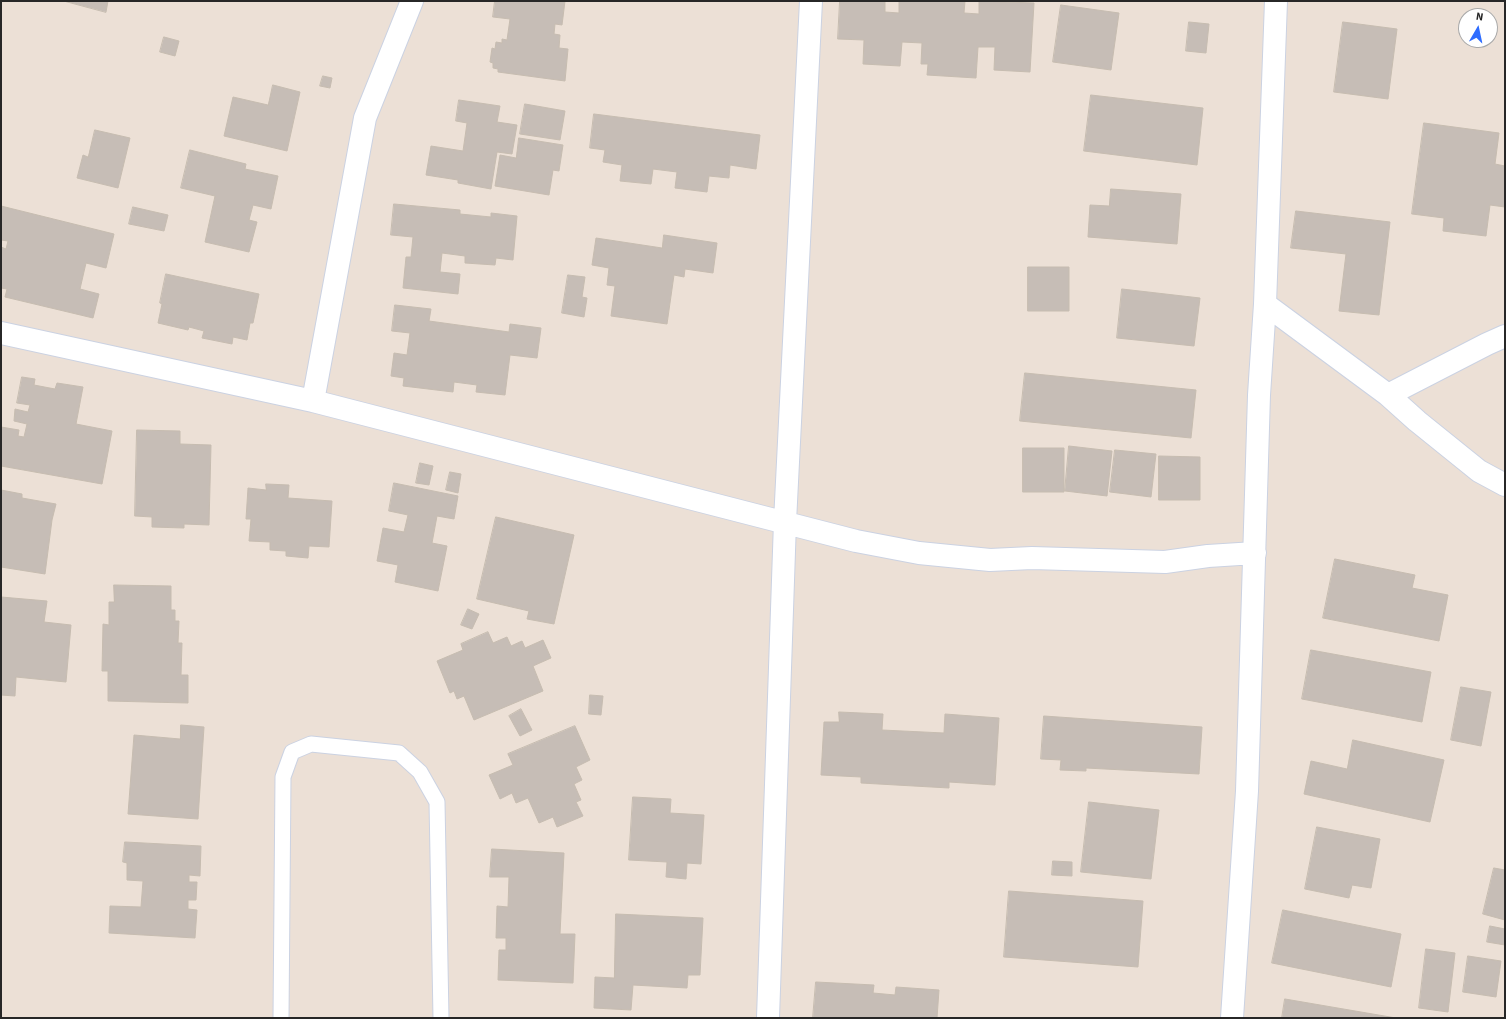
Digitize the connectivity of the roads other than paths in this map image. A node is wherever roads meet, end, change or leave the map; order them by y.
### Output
1 (412, 1) edge
2 (811, 1) edge
3 (1276, 1) edge
4 (1265, 304) junction
5 (1, 333) edge
6 (1505, 336) edge
7 (1388, 395) junction
8 (313, 401) junction
9 (1505, 486) edge
10 (785, 522) junction
11 (1255, 552) junction
12 (281, 1018) edge
13 (441, 1018) edge
14 (768, 1018) edge
15 (1232, 1018) edge

1 - 8 street
2 - 10 street
3 - 4 street
4 - 7 street
4 - 11 street
5 - 8 street
6 - 7 street
7 - 9 street
8 - 10 street
10 - 11 street
10 - 14 street
11 - 15 street
12 - 13 lane

